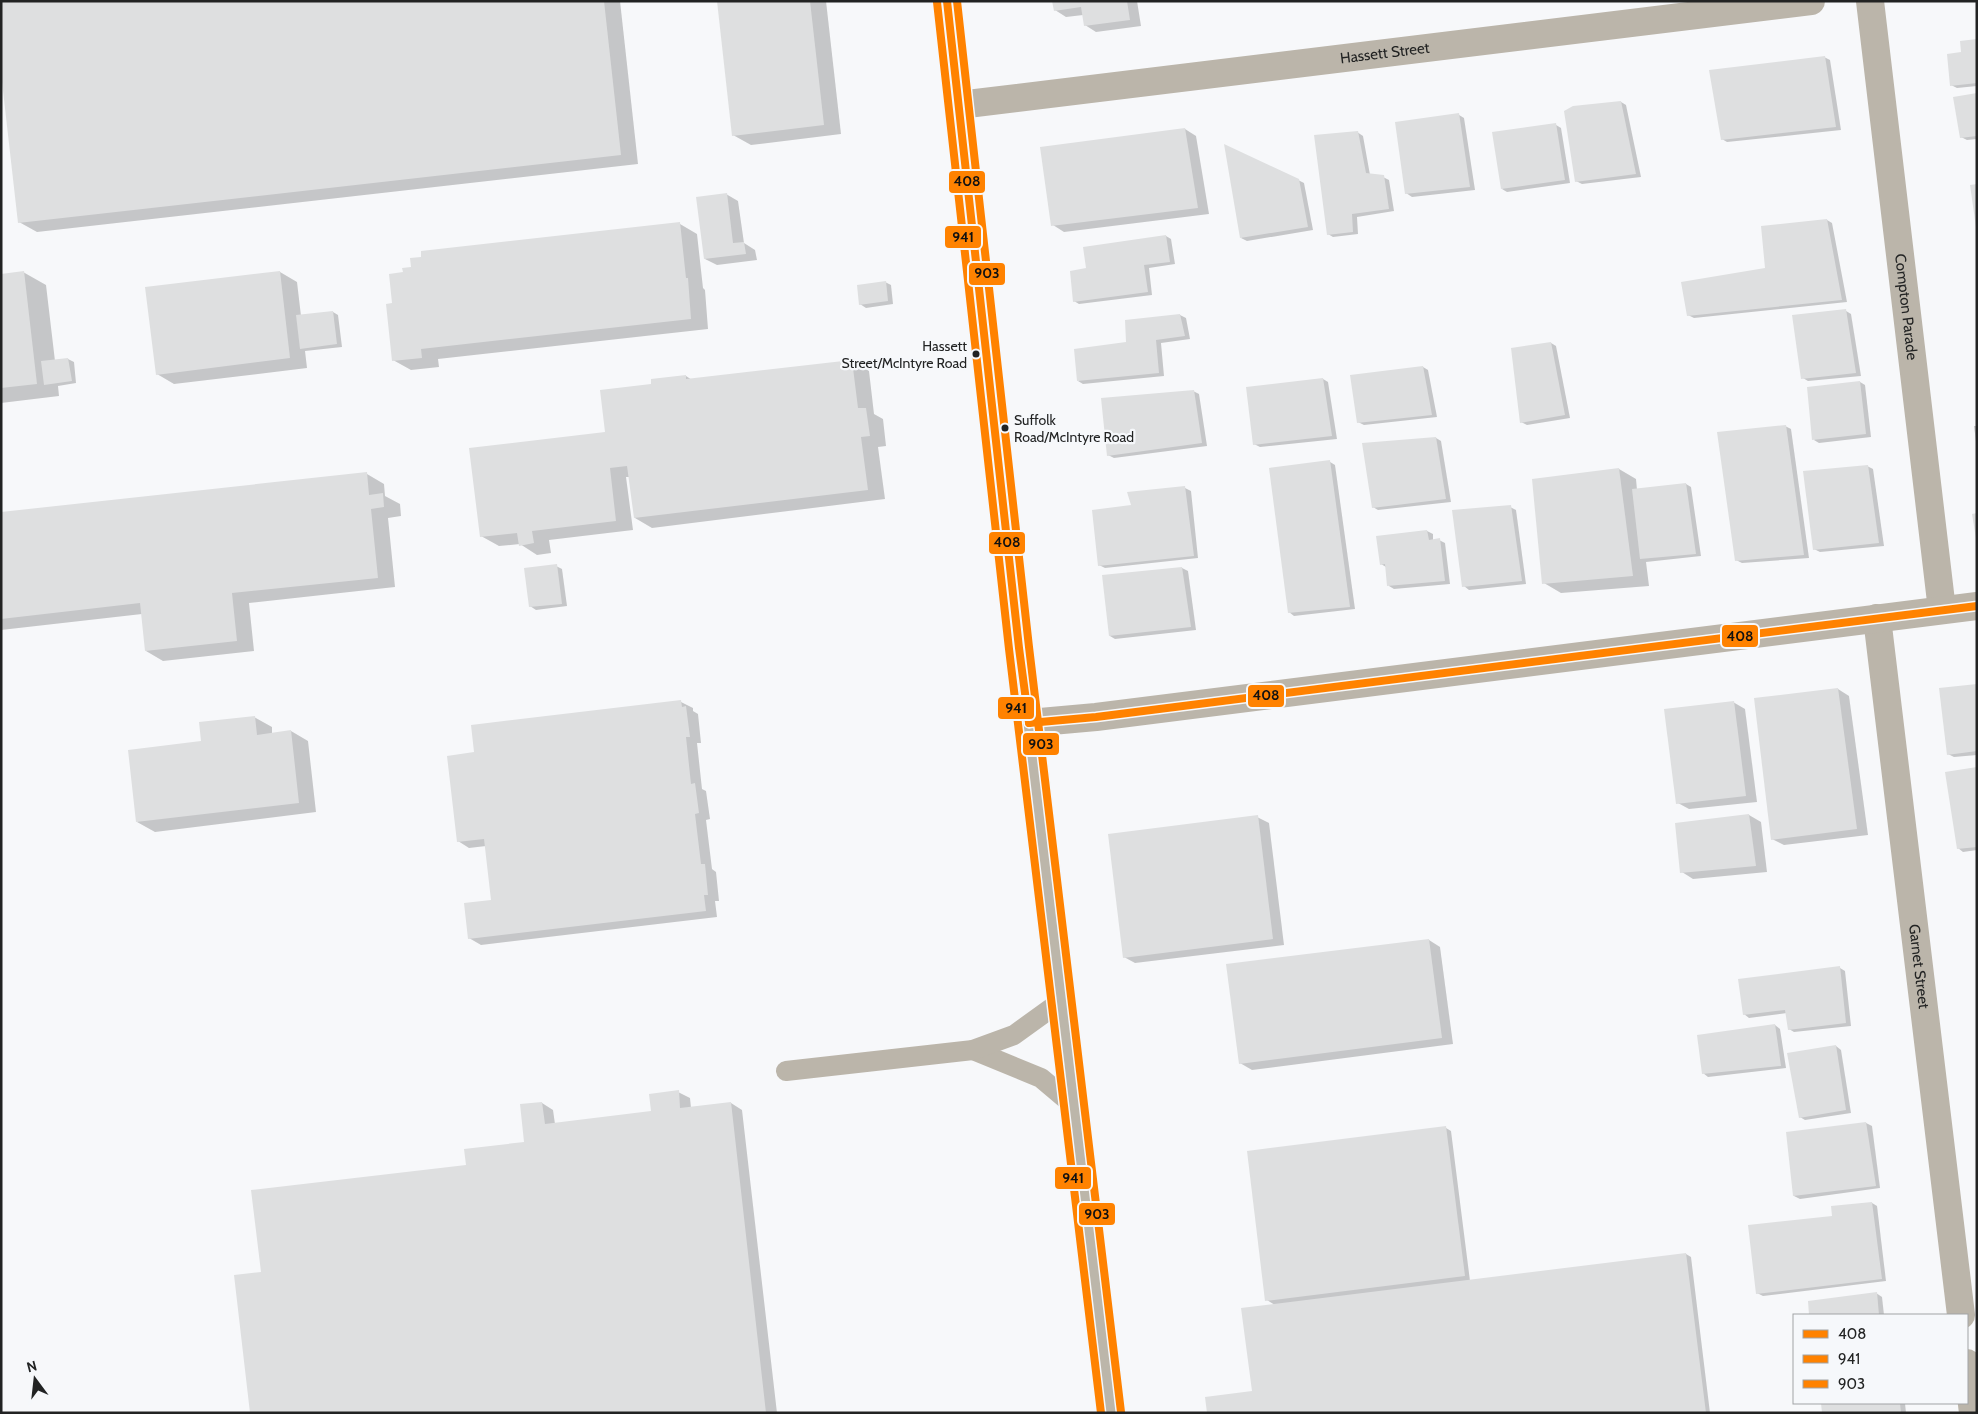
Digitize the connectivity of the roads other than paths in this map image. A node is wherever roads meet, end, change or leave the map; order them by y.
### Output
1 (947, 1) edge
2 (1811, 1) edge
3 (1870, 1) edge
4 (959, 105) junction
5 (1977, 606) edge
6 (1942, 610) junction
7 (1877, 618) junction
8 (1029, 724) junction
9 (1061, 1001) junction
10 (973, 1050) junction
11 (786, 1071) dead end
12 (1073, 1105) junction
13 (1961, 1314) edge
14 (1968, 1371) edge
15 (1111, 1413) edge
16 (1973, 1413) edge

1 - 4 main road
2 - 4 street, Hassett Street
3 - 6 street, Compton Parade
4 - 8 main road
5 - 6 street
6 - 7 street
7 - 8 street
7 - 13 street, Garnet Street
8 - 9 main road
9 - 10 lane
9 - 12 main road
10 - 11 lane
10 - 12 lane
12 - 15 main road
14 - 16 street

